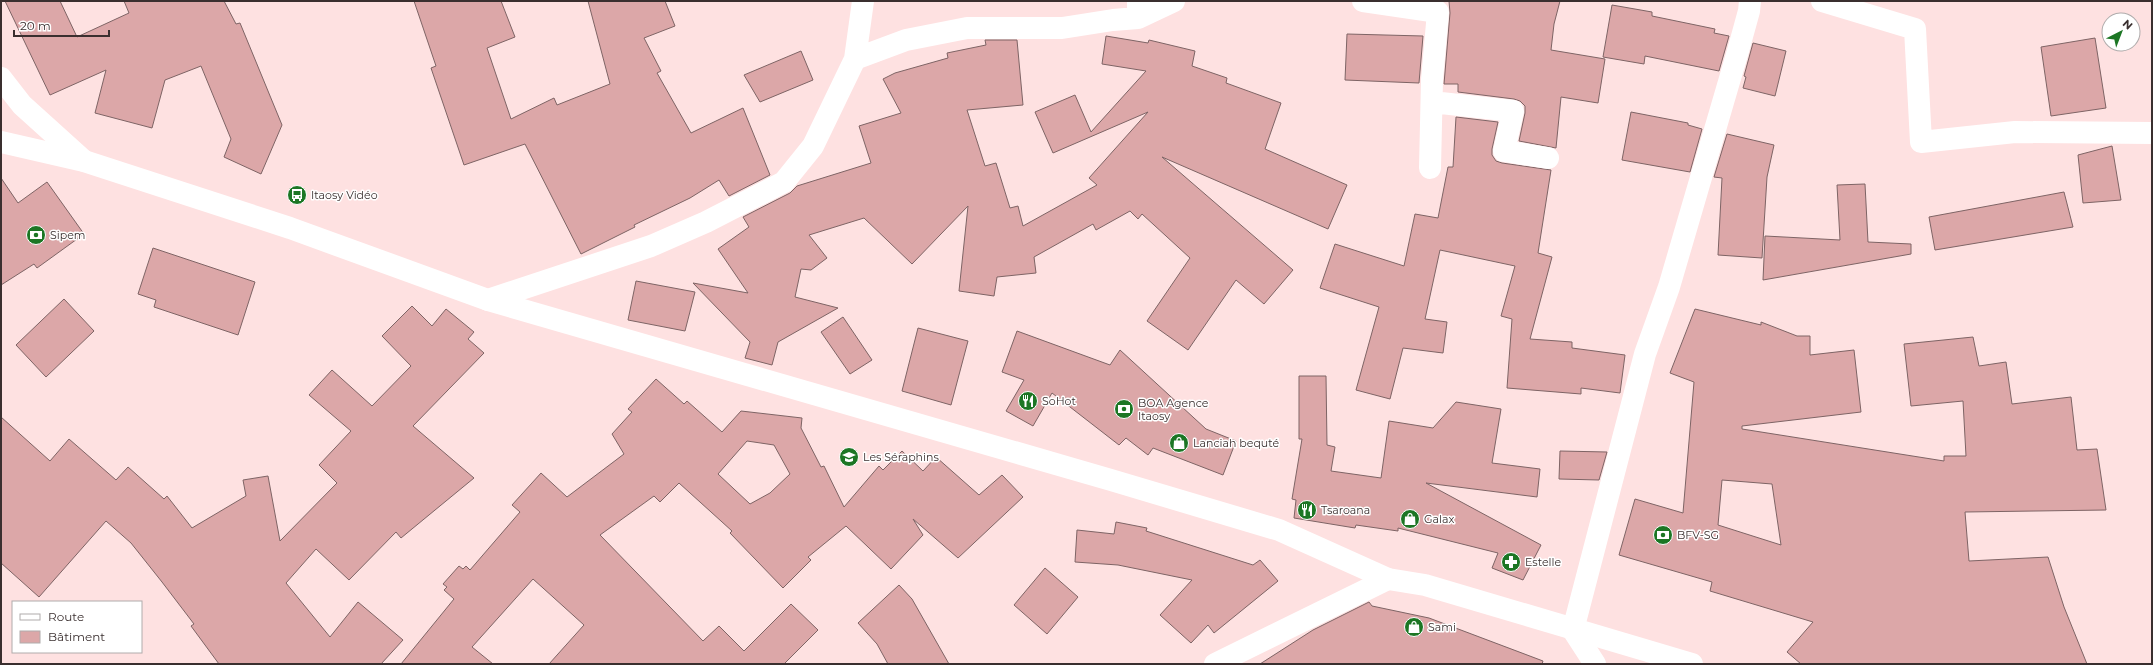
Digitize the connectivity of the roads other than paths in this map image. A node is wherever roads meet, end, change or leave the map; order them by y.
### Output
1 (863, 1) edge
2 (1174, 1) edge
3 (1363, 1) edge
4 (1750, 1) edge
5 (1822, 1) edge
6 (1138, 10) edge
7 (855, 59) junction
8 (1, 78) edge
9 (1432, 102) junction
10 (2152, 133) edge
11 (1, 142) edge
12 (1548, 158) dead end
13 (84, 161) junction
14 (1430, 168) dead end
15 (488, 300) junction
16 (1388, 579) junction
17 (1573, 630) junction
18 (1215, 664) edge
19 (1595, 664) edge
20 (1692, 664) edge

1 - 7 street
2 - 6 street
3 - 9 street
4 - 17 street
5 - 10 street
6 - 7 street
7 - 15 street
8 - 13 street
9 - 12 street
9 - 14 street
11 - 13 street
13 - 15 street
15 - 16 street
16 - 17 street
16 - 18 street
17 - 19 street
17 - 20 street

